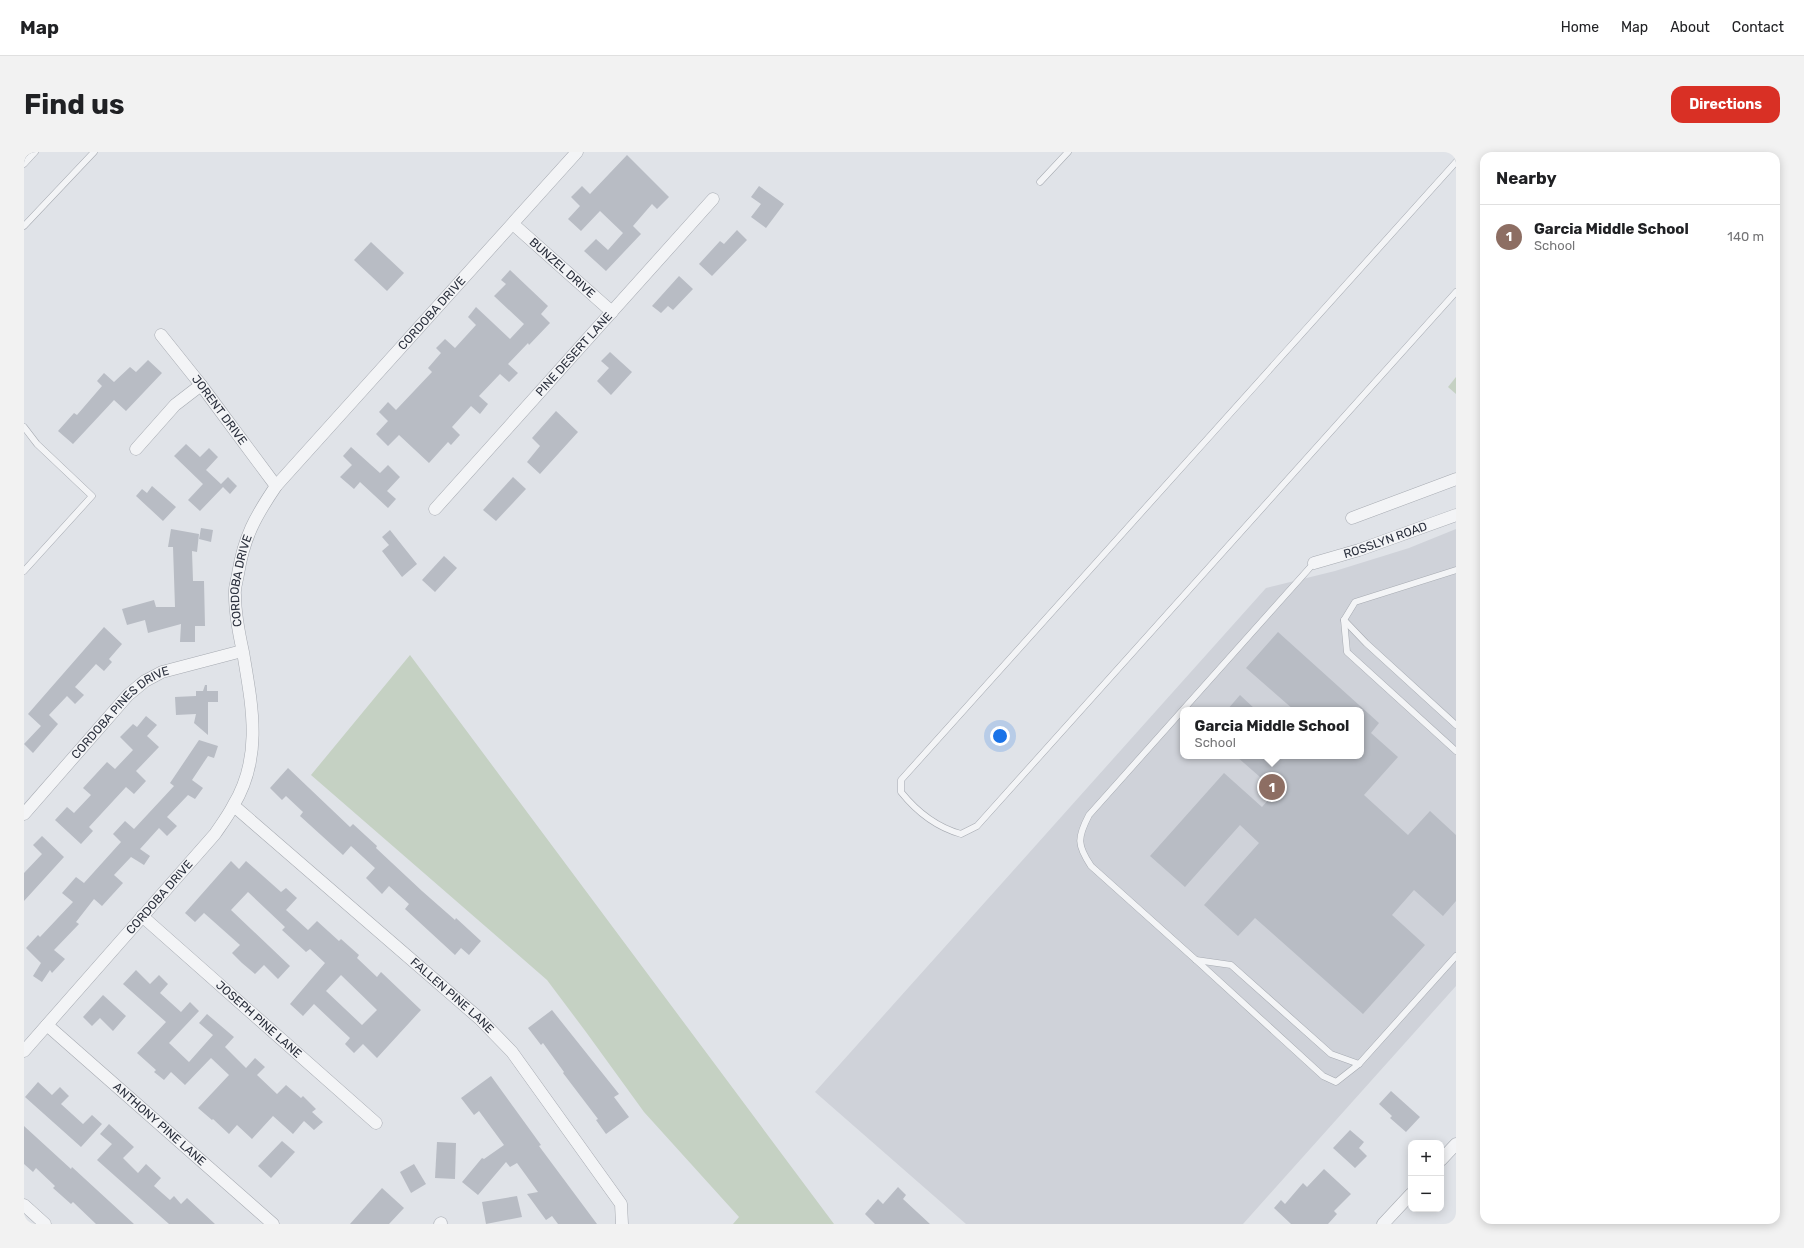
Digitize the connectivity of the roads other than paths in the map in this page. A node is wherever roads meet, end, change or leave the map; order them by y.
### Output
1 (35, 152) edge
2 (94, 152) edge
3 (577, 152) edge
4 (1068, 152) edge
5 (1456, 162) edge
6 (24, 164) edge
7 (1040, 182) dead end
8 (713, 199) dead end
9 (513, 224) junction
10 (24, 226) edge
11 (1456, 292) edge
12 (612, 312) junction
13 (161, 335) dead end
14 (201, 385) junction
15 (24, 427) edge
16 (136, 449) dead end
17 (1456, 479) edge
18 (276, 486) junction
19 (436, 509) dead end
20 (1456, 515) edge
21 (1352, 518) dead end
22 (1314, 563) joint
23 (1456, 570) edge
24 (24, 571) edge
25 (1344, 620) junction
26 (242, 651) junction
27 (1185, 707) edge
28 (1180, 713) edge
29 (1456, 725) edge
30 (1456, 751) edge
31 (234, 806) junction
32 (24, 814) edge
33 (142, 916) junction
34 (1456, 956) edge
35 (1196, 960) junction
36 (47, 1025) junction
37 (24, 1051) edge
38 (1359, 1064) junction
39 (376, 1123) dead end
40 (1456, 1144) edge
41 (1444, 1157) edge
42 (1408, 1197) edge
43 (24, 1205) edge
44 (45, 1224) edge
45 (273, 1224) edge
46 (622, 1224) edge
47 (1384, 1224) edge

1 - 6 lane
2 - 10 lane
3 - 9 street, CORDOBA DRIVE
4 - 7 lane
5 - 11 lane
8 - 12 street, PINE DESERT LANE
9 - 12 street, BUNZEL DRIVE
9 - 18 street, CORDOBA DRIVE
12 - 19 street, PINE DESERT LANE
13 - 14 street, JORENT DRIVE
14 - 16 street
14 - 18 street, JORENT DRIVE
15 - 24 lane
17 - 21 street
18 - 26 street, CORDOBA DRIVE
20 - 22 street, ROSSLYN ROAD
22 - 27 lane
23 - 25 lane
25 - 29 lane
25 - 30 lane
26 - 31 street, CORDOBA DRIVE
26 - 32 street, CORDOBA PINES DRIVE
28 - 35 lane
31 - 33 street, CORDOBA DRIVE
31 - 46 street, FALLEN PINE LANE
33 - 36 street, CORDOBA DRIVE
33 - 39 street, JOSEPH PINE LANE
34 - 38 lane
35 - 38 lane
35 - 38 lane
36 - 37 street, CORDOBA DRIVE
36 - 45 street, ANTHONY PINE LANE
40 - 41 street
42 - 47 street
43 - 44 street

